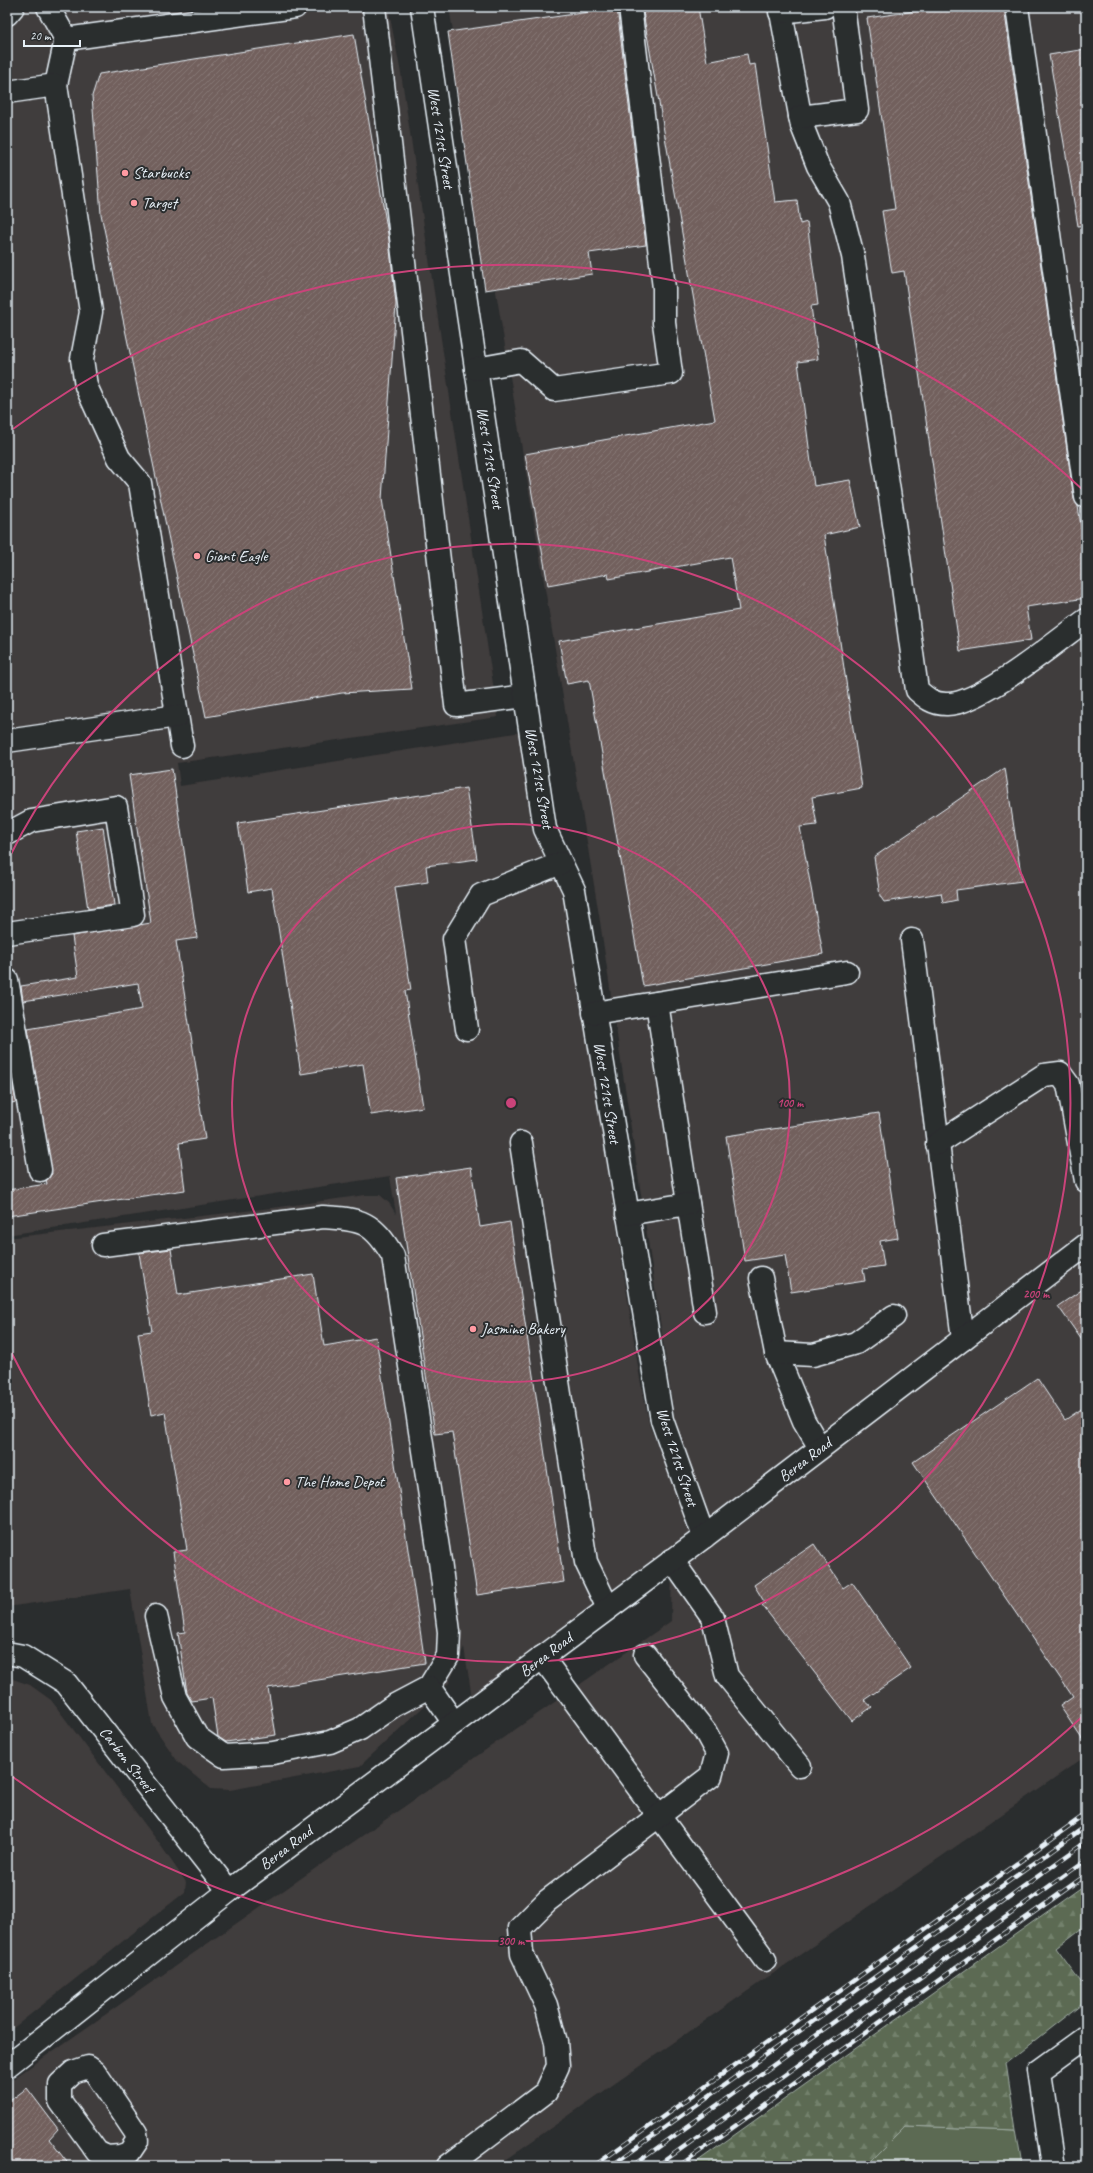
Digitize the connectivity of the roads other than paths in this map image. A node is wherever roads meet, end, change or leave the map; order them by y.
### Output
1 (13, 7) edge
2 (48, 7) edge
3 (295, 7) edge
4 (374, 7) edge
5 (422, 7) edge
6 (630, 7) edge
7 (825, 7) edge
8 (843, 7) edge
9 (1017, 7) edge
10 (780, 9) edge
11 (7, 14) edge
12 (66, 39) junction
13 (56, 85) junction
14 (7, 92) edge
15 (800, 117) junction
16 (476, 369) junction
17 (1086, 497) edge
18 (1086, 620) edge
19 (525, 696) junction
20 (177, 716) junction
21 (7, 741) edge
22 (182, 746) dead end
23 (7, 834) edge
24 (561, 863) junction
25 (7, 933) edge
26 (912, 940) dead end
27 (846, 972) dead end
28 (7, 980) edge
29 (657, 1002) junction
30 (594, 1013) junction
31 (467, 1029) dead end
32 (521, 1143) dead end
33 (937, 1144) junction
34 (40, 1170) dead end
35 (1086, 1181) edge
36 (688, 1204) junction
37 (627, 1214) junction
38 (103, 1245) dead end
39 (1086, 1245) edge
40 (761, 1278) dead end
41 (704, 1312) dead end
42 (894, 1316) dead end
43 (963, 1339) junction
44 (776, 1353) junction
45 (820, 1448) junction
46 (704, 1537) junction
47 (672, 1560) junction
48 (608, 1608) junction
49 (156, 1616) dead end
50 (7, 1653) edge
51 (645, 1655) dead end
52 (542, 1657) junction
53 (429, 1687) junction
54 (454, 1723) junction
55 (800, 1766) dead end
56 (658, 1816) junction
57 (229, 1891) junction
58 (765, 1960) dead end
59 (1086, 2037) edge
60 (7, 2066) edge
61 (448, 2166) edge
62 (1053, 2166) edge

1 - 11 street
2 - 12 street
3 - 12 street
4 - 19 street
5 - 16 street, West 121st Street
6 - 16 street
7 - 10 street
8 - 15 street
9 - 17 street
10 - 15 street
12 - 13 street
13 - 14 street
13 - 20 street
15 - 18 street
16 - 19 street, West 121st Street
19 - 24 street, West 121st Street
20 - 21 street
20 - 22 street
23 - 25 street
24 - 30 street, West 121st Street
24 - 31 street
26 - 33 street
27 - 29 street
28 - 34 street
29 - 30 street
29 - 36 street
30 - 37 street, West 121st Street
32 - 48 street
33 - 35 street
33 - 43 street
36 - 37 street
36 - 41 street
37 - 46 street, West 121st Street
38 - 53 street
39 - 43 street, Berea Road
40 - 44 street
42 - 44 street
43 - 45 street, Berea Road
44 - 45 street
45 - 46 street, Berea Road
46 - 47 street, Berea Road
47 - 48 street, Berea Road
47 - 55 street
48 - 52 street, Berea Road
49 - 53 street
50 - 57 street, Carbon Street
51 - 56 street
52 - 54 street, Berea Road
52 - 56 street
53 - 54 street
54 - 57 street, Berea Road
56 - 58 street
56 - 61 street
57 - 60 street, Berea Road
59 - 62 street

